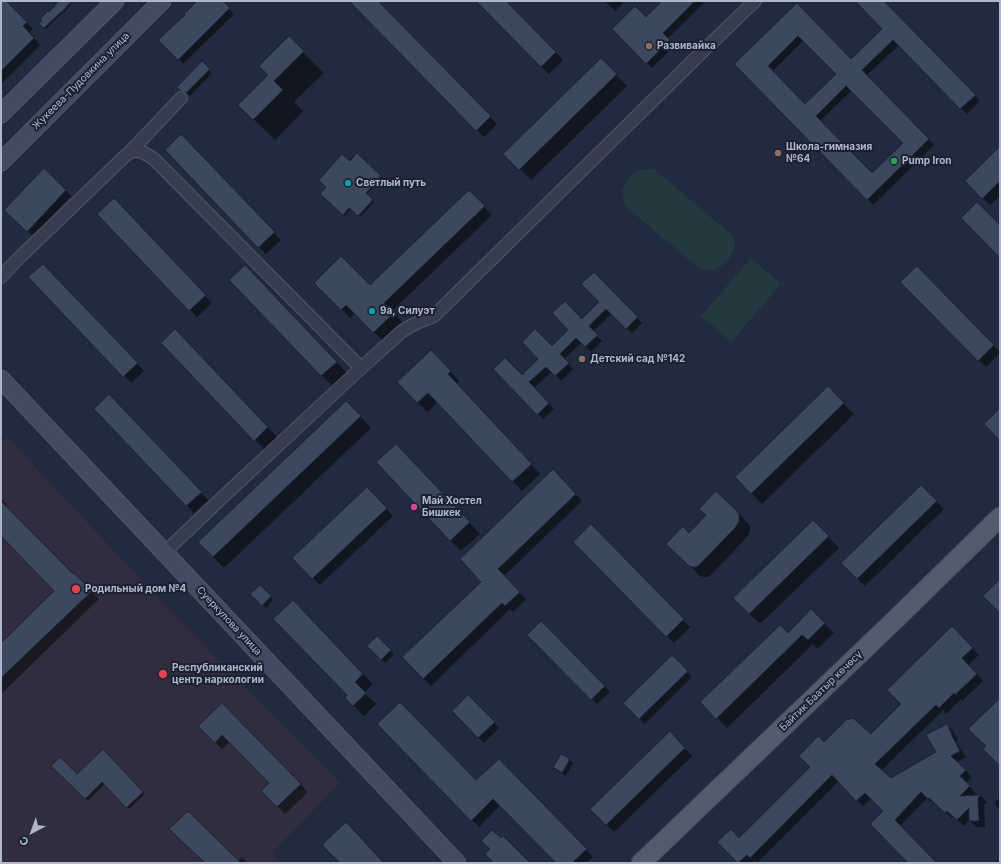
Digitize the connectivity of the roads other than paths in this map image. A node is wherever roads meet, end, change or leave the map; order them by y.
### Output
1 (115, 1) edge
2 (162, 1) edge
3 (755, 1) edge
4 (181, 98) dead end
5 (1, 114) edge
6 (131, 150) junction
7 (1, 162) edge
8 (1, 277) edge
9 (361, 368) junction
10 (1, 380) edge
11 (1000, 517) edge
12 (164, 553) junction
13 (457, 863) edge
14 (641, 863) edge

1 - 5 street
2 - 7 street, Жукеева-Пудовкина улица
3 - 9 street
4 - 6 street
6 - 8 street
6 - 9 street
9 - 12 street
10 - 12 street, Суеркулова улица
11 - 14 main road, Байтик Баатыр көчөсү
12 - 13 street, Суеркулова улица

